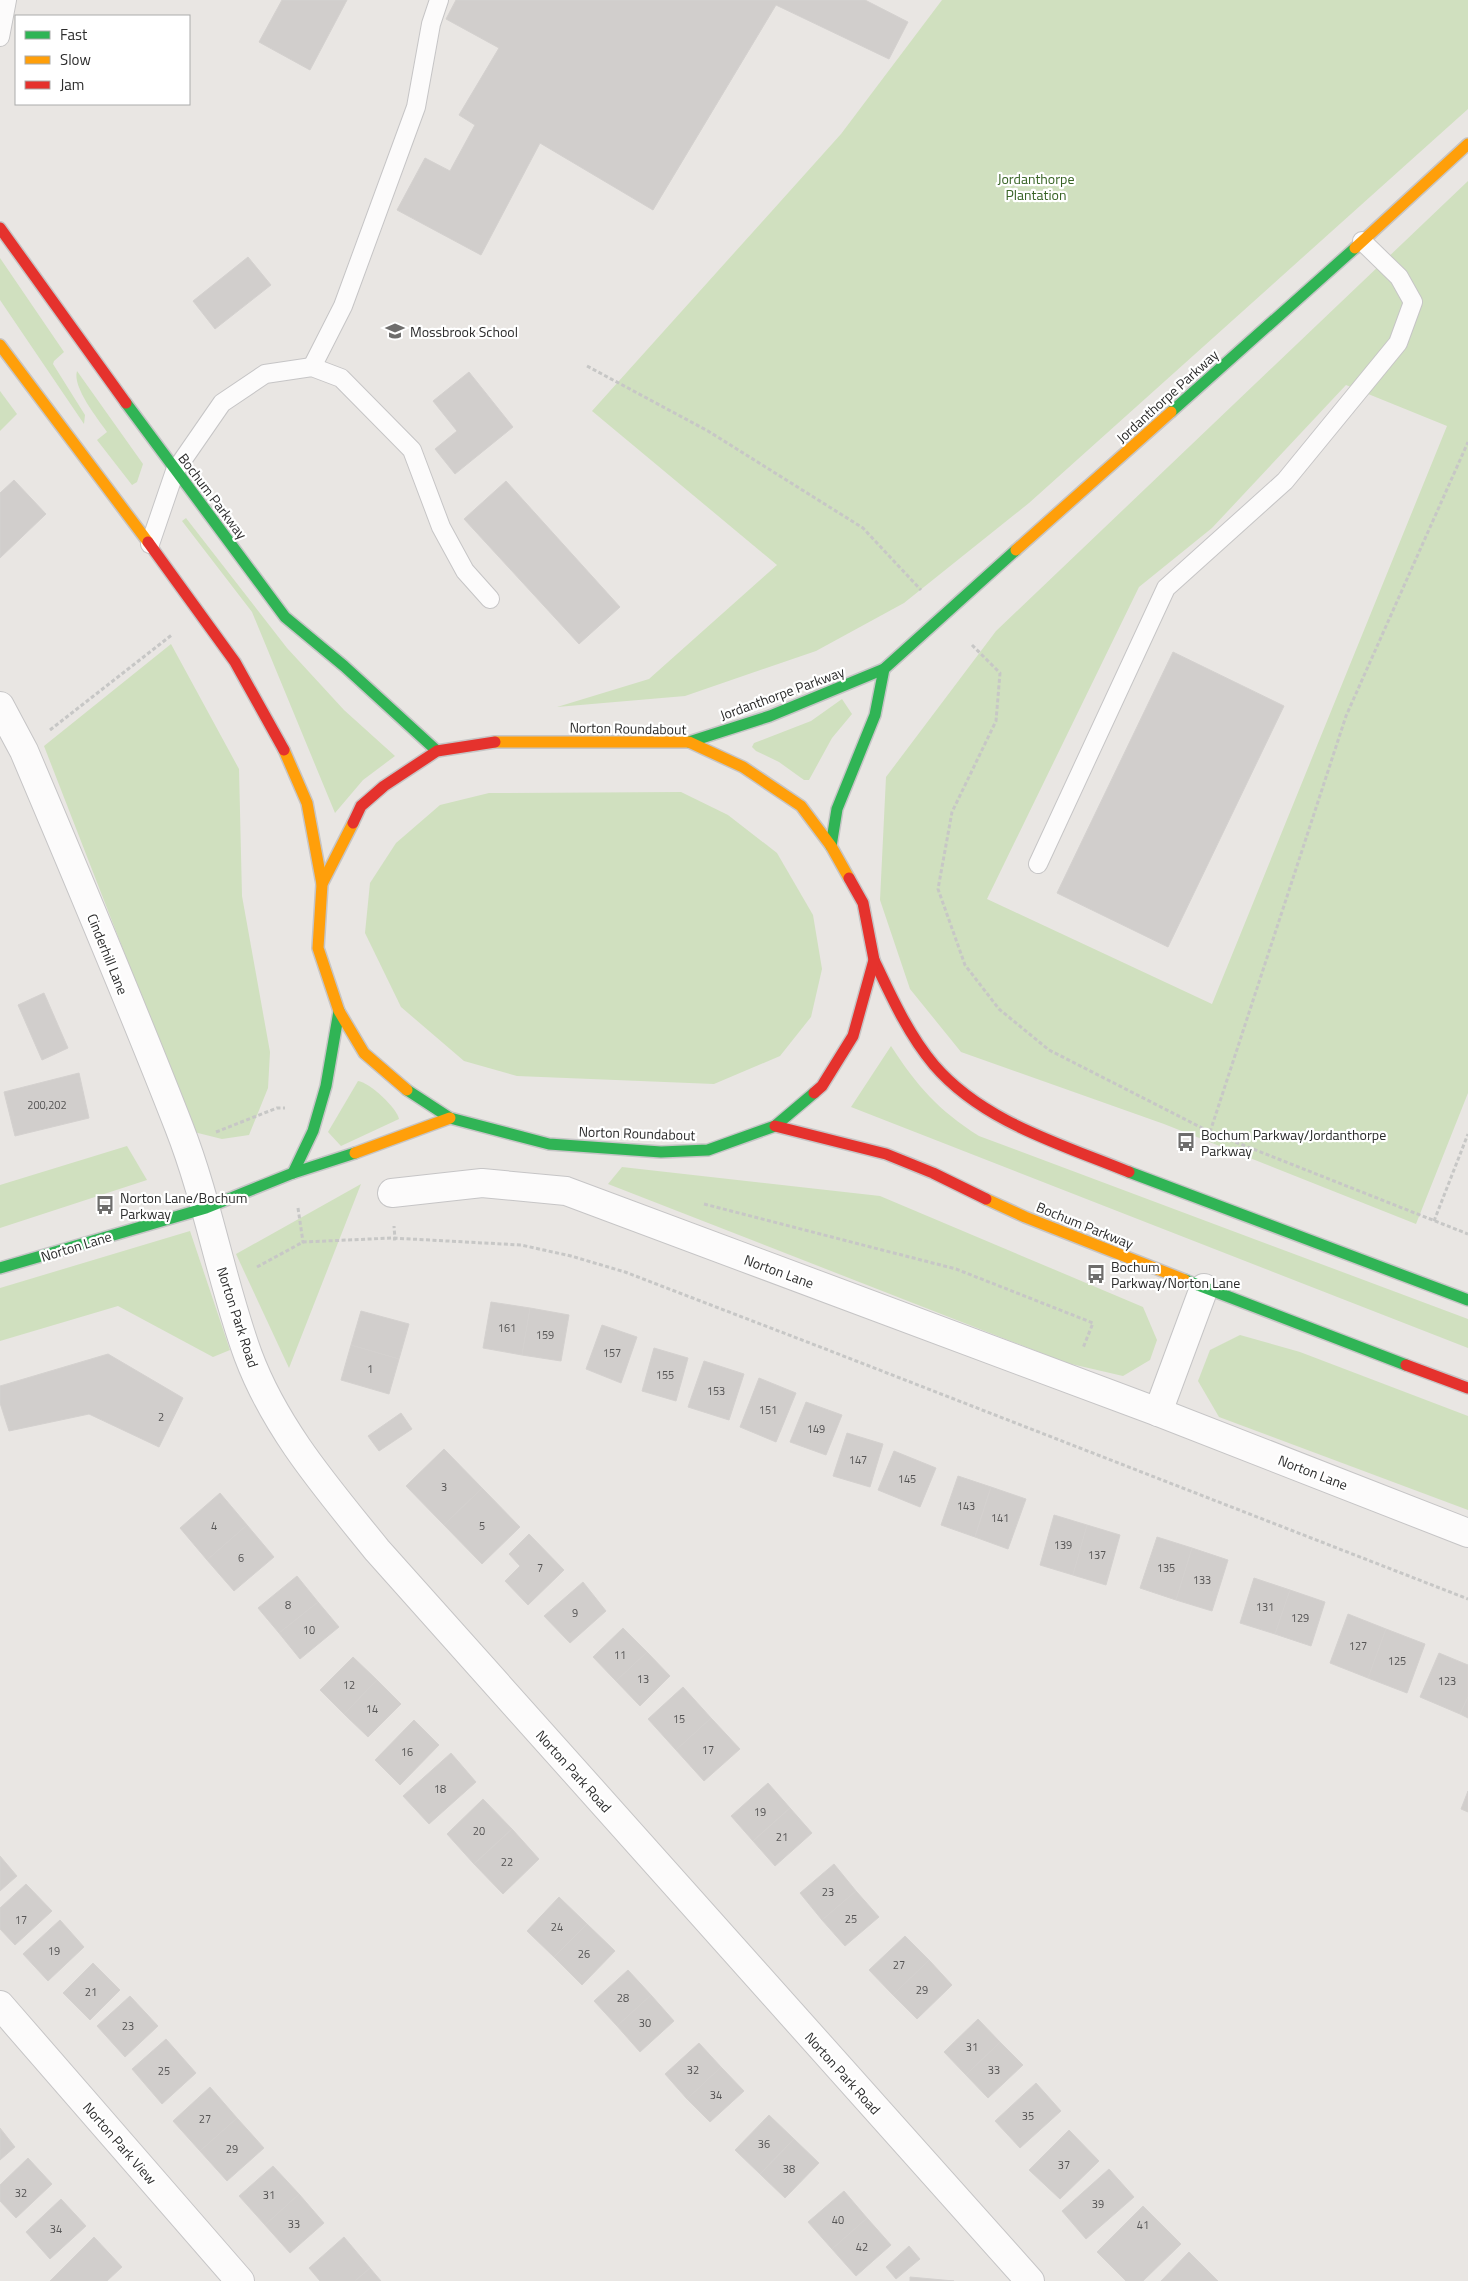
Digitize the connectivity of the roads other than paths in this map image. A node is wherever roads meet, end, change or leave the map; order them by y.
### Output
1 (7, 0) edge
2 (439, 0) edge
3 (0, 37) edge
4 (1468, 144) edge
5 (0, 228) edge
6 (1362, 241) junction
7 (0, 345) edge
8 (312, 367) junction
9 (176, 471) junction
10 (150, 544) junction
11 (490, 599) dead end
12 (884, 669) junction
13 (0, 706) edge
14 (688, 742) junction
15 (437, 750) junction
16 (831, 846) junction
17 (1038, 864) dead end
18 (322, 884) junction
19 (874, 960) junction
20 (339, 1011) junction
21 (450, 1118) junction
22 (775, 1126) junction
23 (293, 1173) junction
24 (392, 1193) dead end
25 (206, 1208) junction
26 (0, 1268) edge
27 (1204, 1288) junction
28 (1468, 1300) edge
29 (1468, 1388) edge
30 (1158, 1412) junction
31 (1468, 1532) edge
32 (0, 2006) edge
33 (240, 2281) edge
34 (1030, 2281) edge

1 - 3 lane
2 - 8 lane
4 - 6 main road, Jordanthorpe Parkway
5 - 9 main road, Bochum Parkway
6 - 12 main road, Jordanthorpe Parkway
6 - 17 lane
7 - 10 main road
8 - 9 lane
8 - 11 lane
9 - 10 lane
9 - 15 main road, Bochum Parkway
10 - 18 main road
12 - 14 main road, Jordanthorpe Parkway
12 - 16 main road
13 - 25 street, Cinderhill Lane
14 - 15 main road, Norton Roundabout
14 - 16 main road, Norton Roundabout
15 - 18 main road, Norton Roundabout
16 - 19 main road, Norton Roundabout
18 - 20 main road, Norton Roundabout
19 - 22 main road, Norton Roundabout
19 - 28 main road
20 - 21 main road, Norton Roundabout
20 - 23 main road
21 - 22 main road, Norton Roundabout
21 - 23 main road, Norton Lane
22 - 27 main road, Bochum Parkway
23 - 25 main road, Norton Lane
24 - 30 street, Norton Lane
25 - 26 main road, Norton Lane
25 - 34 street, Norton Park Road
27 - 29 main road, Bochum Parkway
27 - 30 street
30 - 31 street, Norton Lane
32 - 33 street, Norton Park View

